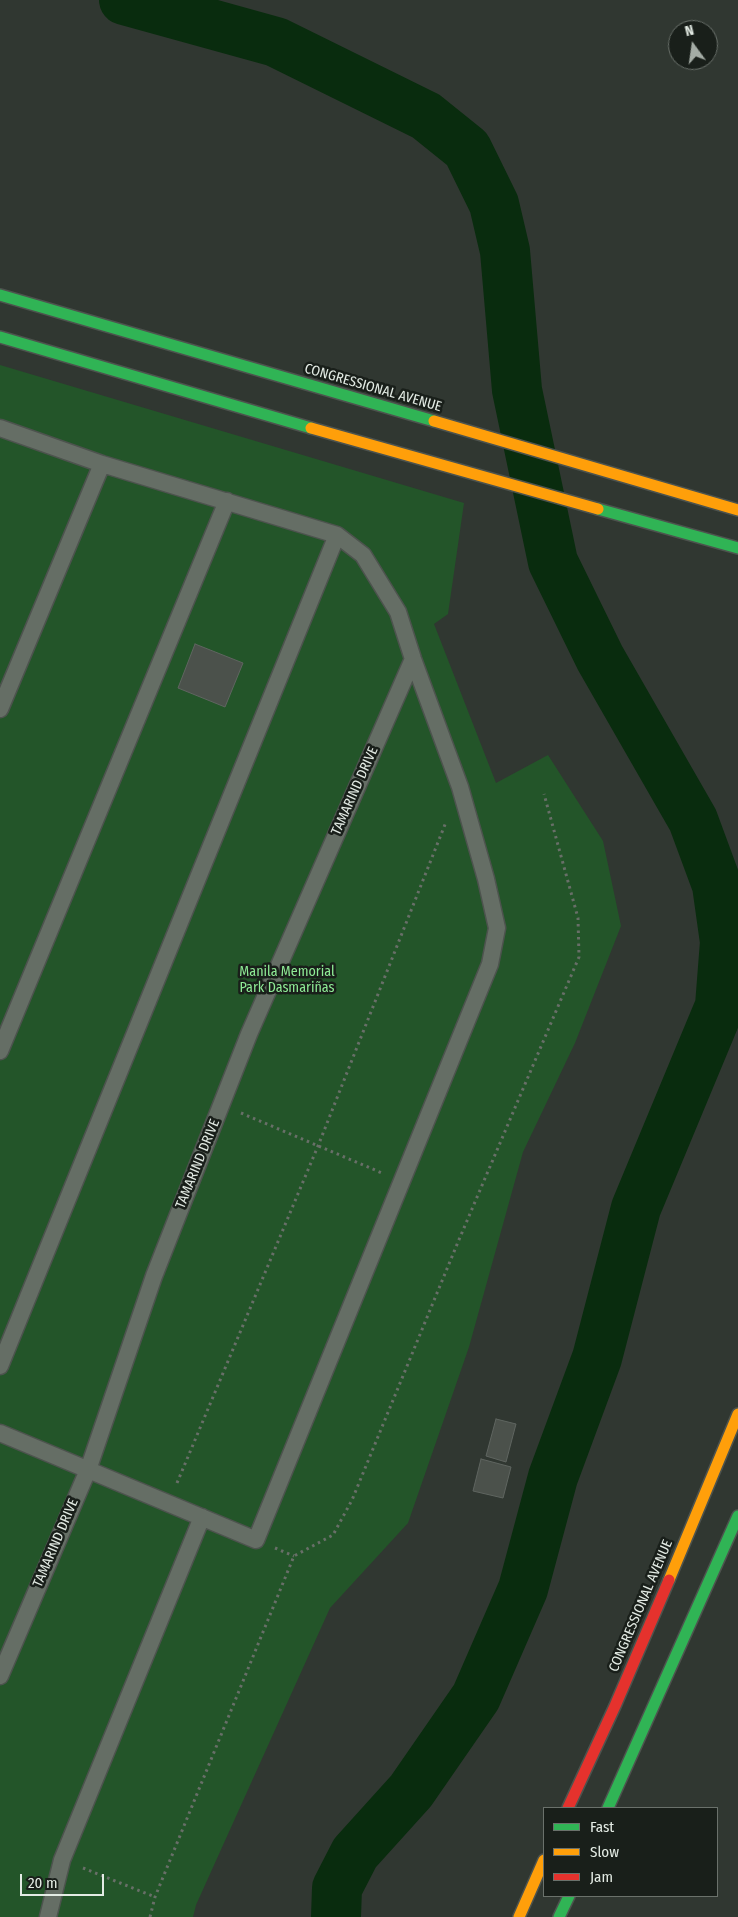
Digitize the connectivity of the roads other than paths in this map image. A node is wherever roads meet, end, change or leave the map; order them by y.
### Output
1 (0, 295) edge
2 (0, 337) edge
3 (0, 428) edge
4 (102, 464) junction
5 (227, 501) junction
6 (733, 509) edge
7 (337, 535) junction
8 (738, 548) edge
9 (413, 659) junction
10 (0, 709) edge
11 (0, 1051) edge
12 (0, 1366) edge
13 (738, 1414) edge
14 (0, 1433) edge
15 (88, 1470) junction
16 (738, 1516) edge
17 (202, 1517) junction
18 (0, 1676) edge
19 (568, 1807) edge
20 (608, 1807) edge
21 (543, 1862) edge
22 (569, 1897) edge
23 (48, 1917) edge
24 (519, 1917) edge
25 (559, 1917) edge

1 - 6 main road, CONGRESSIONAL AVENUE
2 - 8 main road
3 - 4 lane
4 - 5 lane
4 - 10 lane
5 - 7 lane
5 - 11 lane
7 - 9 lane
7 - 12 lane
9 - 15 lane, TAMARIND DRIVE
9 - 17 lane
13 - 19 main road, CONGRESSIONAL AVENUE
14 - 15 lane
15 - 17 lane
15 - 18 lane, TAMARIND DRIVE
16 - 20 main road
17 - 23 lane
21 - 24 main road
22 - 25 main road

